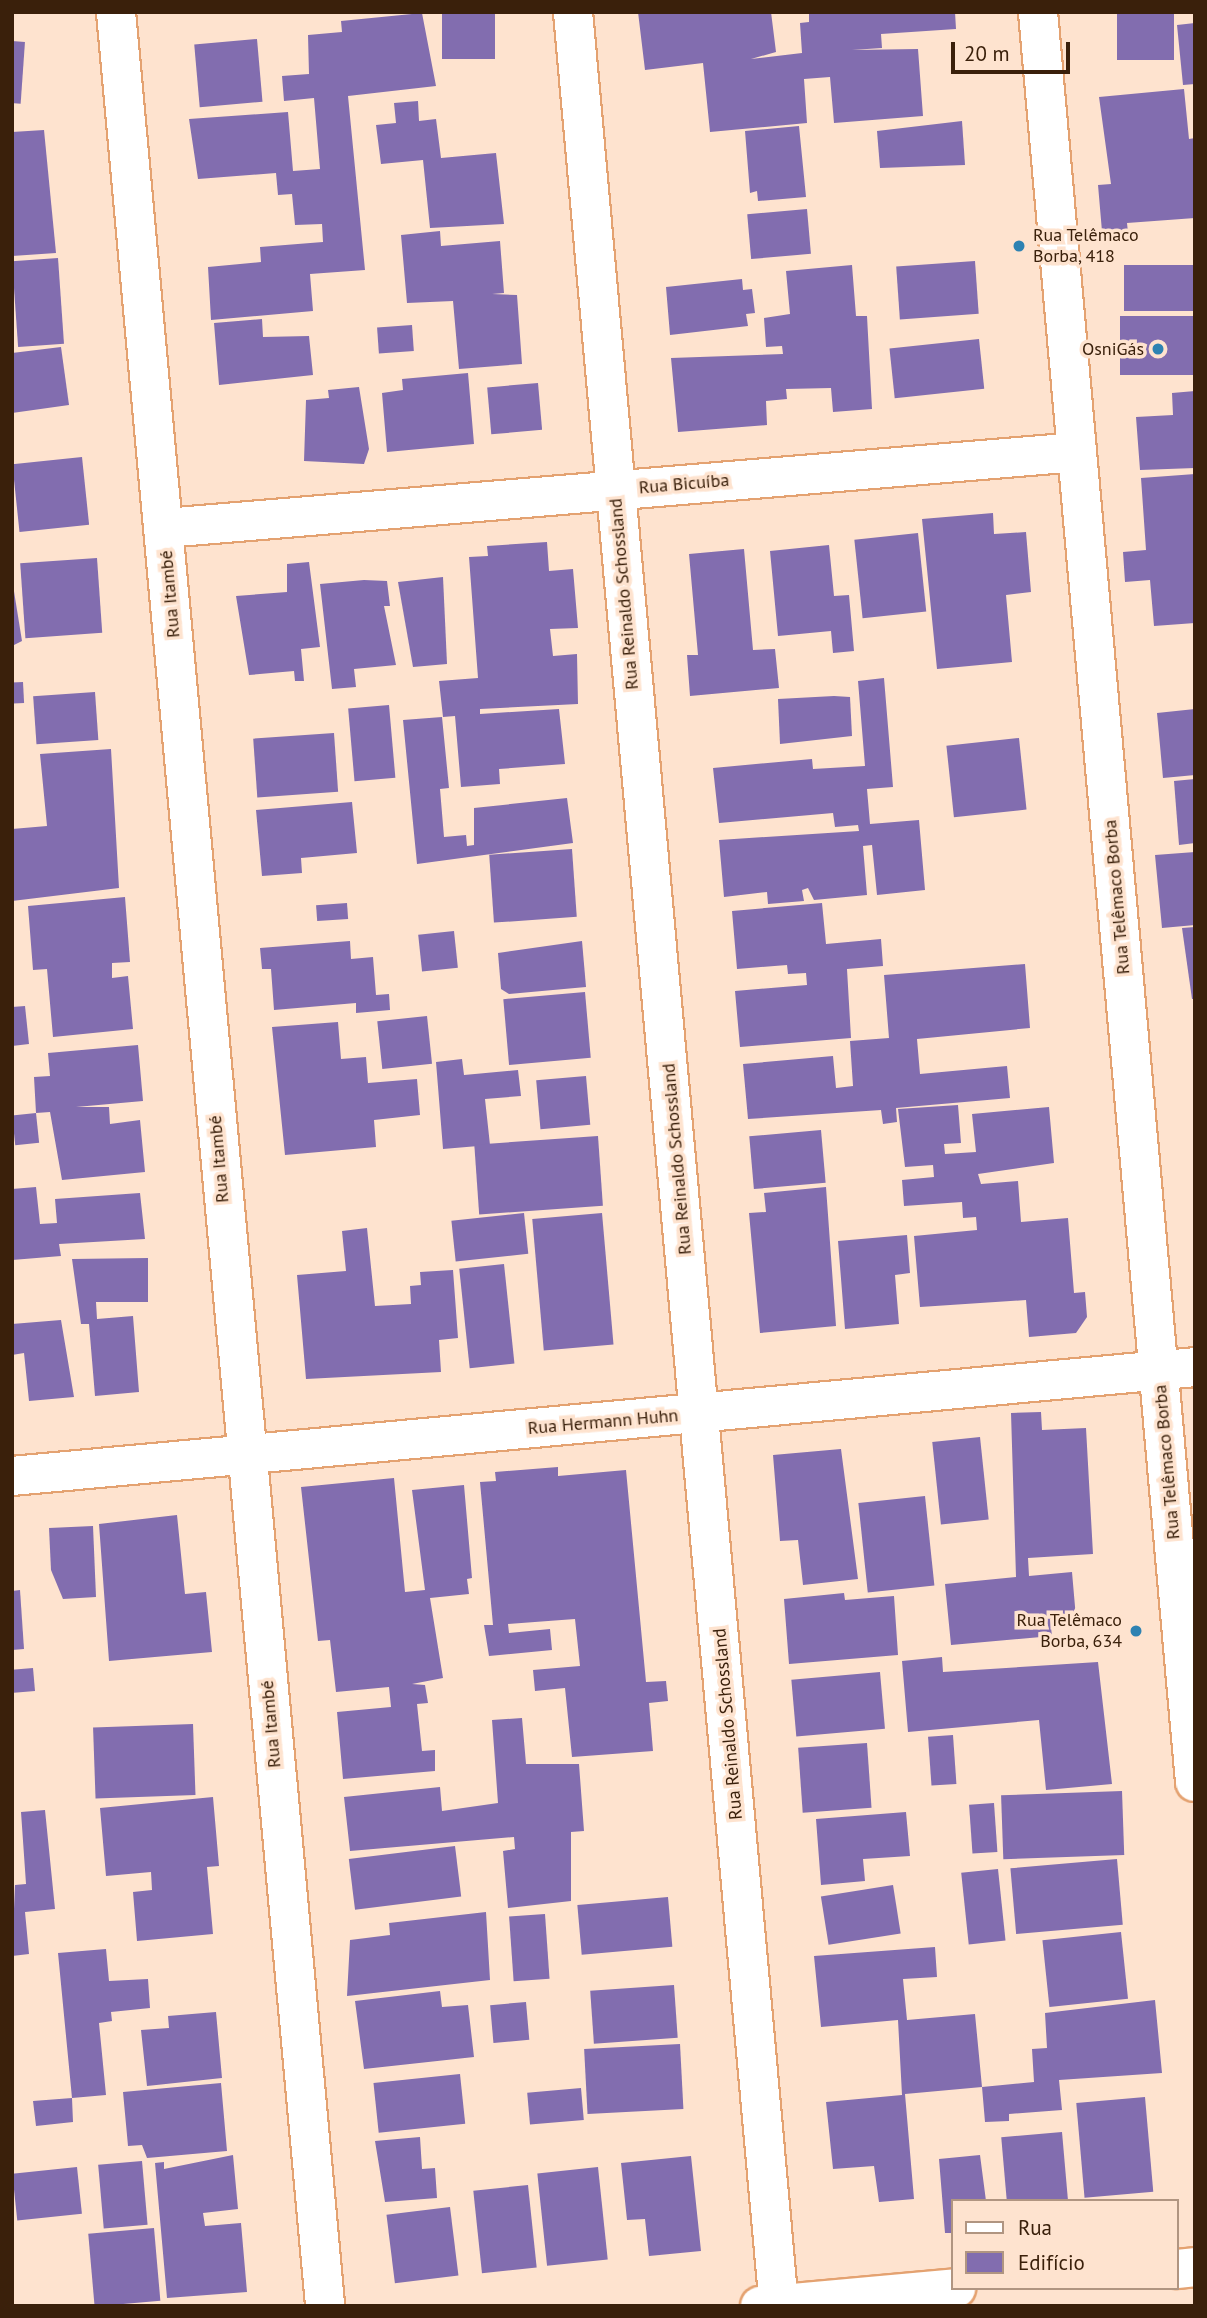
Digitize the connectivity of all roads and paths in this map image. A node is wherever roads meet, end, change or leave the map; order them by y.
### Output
1 (116, 12) edge
2 (573, 12) edge
3 (1038, 12) edge
4 (1077, 452) junction
5 (615, 490) junction
6 (165, 528) junction
7 (1177, 1369) edge
8 (700, 1413) junction
9 (245, 1455) junction
10 (12, 1476) edge
11 (1195, 1782) edge
12 (951, 2288) edge
13 (773, 2305) edge
14 (325, 2306) edge

1 - 6 street, Rua Itambé
2 - 5 street, Rua Reinaldo Schossland
3 - 4 street, Rua Telêmaco Borba
4 - 5 street, Rua Bicuíba
4 - 7 street, Rua Telêmaco Borba
5 - 6 street, Rua Bicuíba
5 - 8 street, Rua Reinaldo Schossland
6 - 9 street, Rua Itambé
7 - 8 street, Rua Hermann Huhn
7 - 11 street, Rua Telêmaco Borba
8 - 9 street, Rua Hermann Huhn
8 - 13 street, Rua Reinaldo Schossland
9 - 10 street, Rua Hermann Huhn
9 - 14 street, Rua Itambé
12 - 13 street

